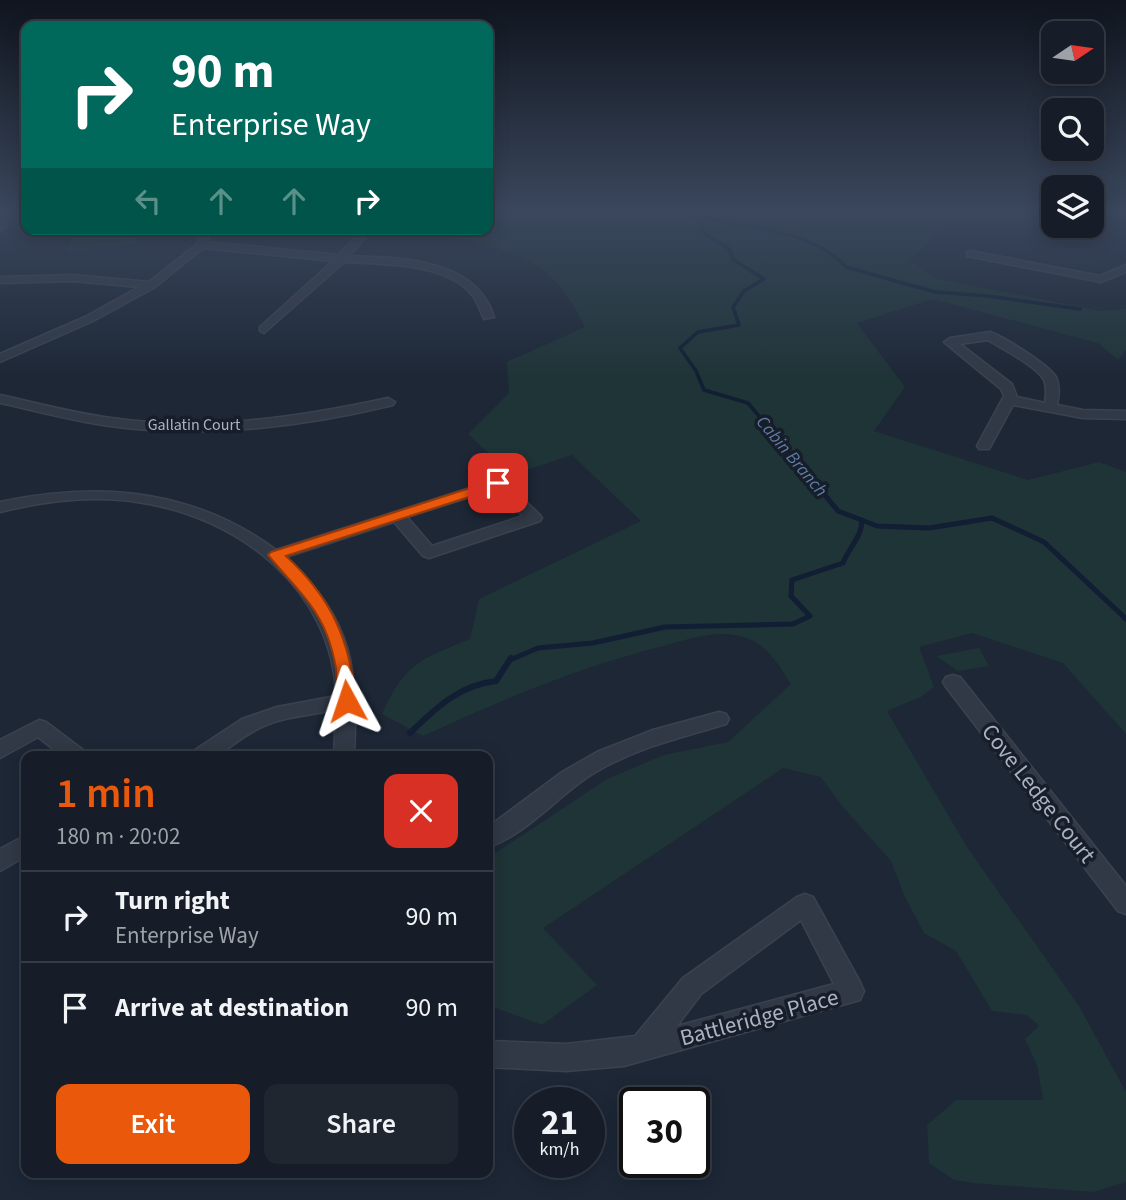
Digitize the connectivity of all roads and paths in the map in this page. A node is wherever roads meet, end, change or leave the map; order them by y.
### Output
1 (174, 266) edge
2 (333, 266) edge
3 (418, 266) edge
4 (1033, 266) edge
5 (1126, 268) edge
6 (0, 280) edge
7 (151, 285) junction
8 (488, 317) dead end
9 (264, 329) dead end
10 (0, 358) edge
11 (0, 399) edge
12 (1009, 400) junction
13 (388, 402) dead end
14 (1050, 408) junction
15 (1126, 415) edge
16 (984, 446) dead end
17 (0, 507) edge
18 (397, 516) junction
19 (276, 555) junction
20 (953, 682) dead end
21 (347, 701) junction
22 (719, 719) dead end
23 (0, 750) edge
24 (70, 751) edge
25 (209, 751) edge
26 (344, 751) edge
27 (493, 835) edge
28 (21, 847) edge
29 (0, 861) edge
30 (1126, 904) edge
31 (643, 1048) junction
32 (493, 1054) edge

1 - 7 street
2 - 9 street
3 - 8 street
4 - 5 street
6 - 7 street
7 - 10 street
11 - 13 street, Gallatin Court
12 - 14 street
12 - 14 street
12 - 16 street
14 - 15 street
17 - 19 street
18 - 18 street
18 - 19 street
19 - 21 street
20 - 30 street, Cove Ledge Court
21 - 25 street
21 - 26 street
22 - 27 street
23 - 24 street
28 - 29 street
31 - 31 street, Battleridge Place
31 - 32 street, Battleridge Place

